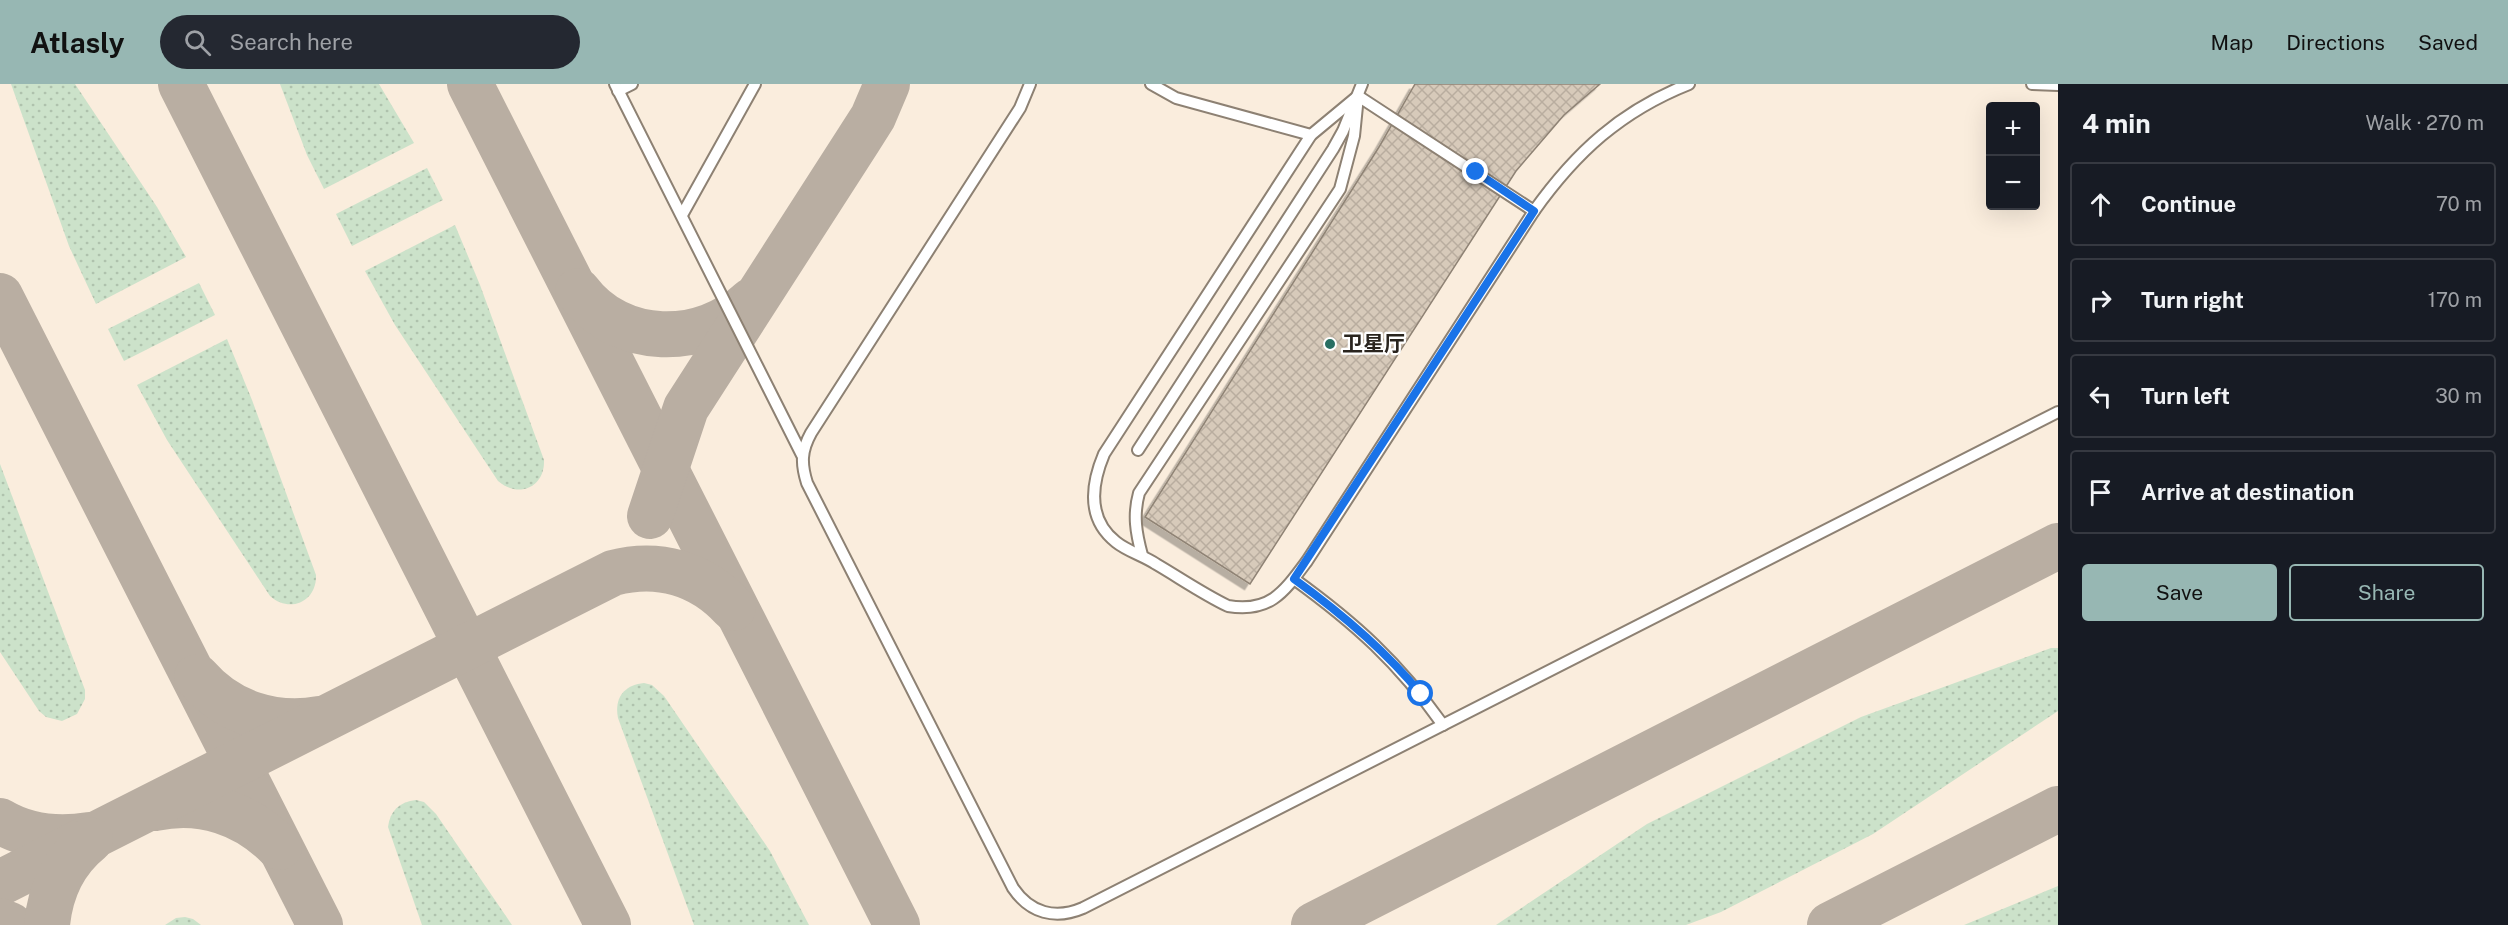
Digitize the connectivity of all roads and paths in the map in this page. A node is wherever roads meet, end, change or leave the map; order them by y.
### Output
1 (632, 84) edge
2 (755, 84) edge
3 (1030, 84) edge
4 (1151, 84) edge
5 (1362, 84) edge
6 (1689, 84) edge
7 (2032, 84) edge
8 (2058, 85) edge
9 (616, 88) edge
10 (1358, 96) junction
11 (1311, 135) junction
12 (1534, 211) junction
13 (682, 215) junction
14 (2058, 412) edge
15 (1138, 450) dead end
16 (802, 455) junction
17 (1142, 555) junction
18 (1294, 579) junction
19 (1443, 725) junction

1 - 9 lane
2 - 13 lane
3 - 16 lane
4 - 11 lane
5 - 10 lane
6 - 12 lane
7 - 8 lane
9 - 13 lane
10 - 11 lane
10 - 12 lane
10 - 15 lane
10 - 17 lane
11 - 17 lane
12 - 18 lane
13 - 16 lane
14 - 19 lane
16 - 19 lane
17 - 18 lane
18 - 19 lane

